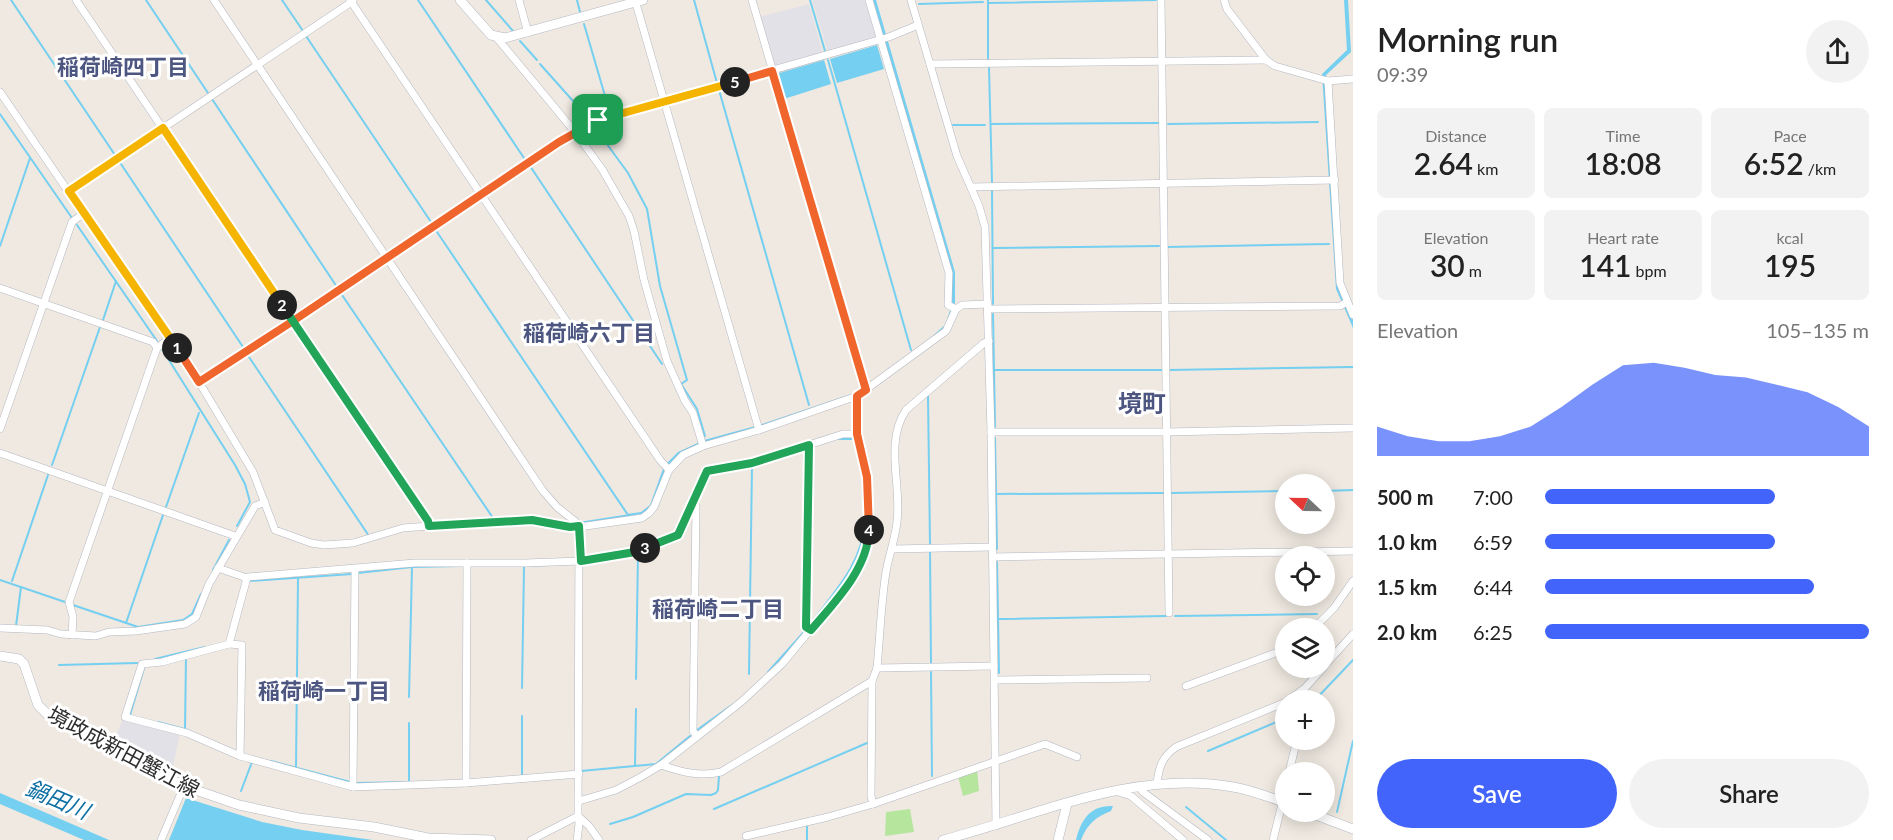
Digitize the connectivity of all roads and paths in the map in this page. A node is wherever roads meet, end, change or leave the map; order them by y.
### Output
1 (76, 0) edge
2 (214, 0) edge
3 (460, 0) edge
4 (519, 0) edge
5 (752, 0) edge
6 (869, 0) edge
7 (911, 0) edge
8 (1161, 0) edge
9 (1224, 0) edge
10 (352, 1) edge
11 (638, 1) edge
12 (918, 26) junction
13 (528, 33) junction
14 (497, 38) junction
15 (884, 39) junction
16 (1266, 60) junction
17 (1161, 62) junction
18 (930, 64) junction
19 (257, 65) junction
20 (772, 71) junction
21 (1353, 79) edge
22 (1325, 80) junction
23 (0, 92) edge
24 (664, 102) junction
25 (163, 128) junction
26 (575, 132) junction
27 (1332, 180) junction
28 (1162, 184) junction
29 (971, 187) junction
30 (69, 191) junction
31 (481, 195) junction
32 (84, 213) junction
33 (386, 258) junction
34 (0, 288) edge
35 (43, 303) junction
36 (1344, 304) junction
37 (954, 307) junction
38 (988, 307) junction
39 (1164, 308) junction
40 (1353, 315) edge
41 (293, 321) junction
42 (170, 338) junction
43 (989, 341) junction
44 (157, 348) junction
45 (199, 382) junction
46 (865, 387) junction
47 (857, 396) junction
48 (758, 428) junction
49 (1353, 428) edge
50 (0, 429) edge
51 (991, 432) junction
52 (1166, 432) junction
53 (857, 434) junction
54 (702, 443) junction
55 (809, 445) junction
56 (0, 453) edge
57 (667, 468) junction
58 (106, 492) junction
59 (265, 502) junction
60 (693, 504) junction
61 (577, 525) junction
62 (429, 526) junction
63 (235, 536) junction
64 (992, 547) junction
65 (892, 549) junction
66 (1353, 551) edge
67 (1168, 554) junction
68 (993, 557) junction
69 (581, 561) junction
70 (467, 563) junction
71 (218, 567) junction
72 (355, 569) junction
73 (247, 578) junction
74 (1353, 581) edge
75 (1169, 613) dead end
76 (1324, 618) edge
77 (0, 628) edge
78 (811, 630) junction
79 (1353, 634) edge
80 (72, 635) junction
81 (229, 644) junction
82 (1275, 652) edge
83 (1335, 654) edge
84 (0, 656) edge
85 (994, 666) junction
86 (877, 668) junction
87 (1147, 678) dead end
88 (1314, 678) edge
89 (995, 680) junction
90 (872, 681) junction
91 (1186, 686) dead end
92 (1302, 690) edge
93 (1275, 706) edge
94 (697, 736) junction
95 (240, 756) junction
96 (1077, 757) dead end
97 (996, 760) junction
98 (661, 765) junction
99 (579, 774) junction
100 (466, 783) junction
101 (1157, 783) junction
102 (184, 786) junction
103 (1139, 786) junction
104 (353, 787) junction
105 (1112, 790) junction
106 (1275, 799) edge
107 (579, 801) junction
108 (873, 804) junction
109 (1066, 804) junction
110 (578, 816) junction
111 (1278, 822) edge
112 (1334, 822) edge
113 (996, 826) junction
114 (1353, 829) edge
115 (746, 836) dead end
116 (160, 840) edge
117 (491, 840) edge
118 (531, 840) edge
119 (577, 840) edge
120 (599, 840) edge
121 (943, 840) edge
122 (1058, 840) edge
123 (1184, 840) edge
124 (1208, 840) edge
125 (1273, 840) edge

1 - 25 street
2 - 19 street
3 - 14 main road
4 - 13 street
5 - 20 street
6 - 15 street
7 - 12 street
8 - 17 street
9 - 16 street
10 - 19 street
10 - 31 street
11 - 13 main road
11 - 24 street
12 - 15 street
12 - 18 street
13 - 14 main road
14 - 26 street
15 - 20 street
15 - 37 street
16 - 17 street
16 - 22 street
17 - 18 street
17 - 28 street
18 - 29 street
19 - 25 street
19 - 33 street
20 - 24 street
20 - 46 street
21 - 22 street
22 - 27 street
23 - 30 street
24 - 26 street
24 - 48 street
25 - 30 street
25 - 41 street
26 - 31 street
26 - 54 street
27 - 28 street
27 - 36 street
28 - 29 street
28 - 39 street
29 - 38 street
30 - 32 street
31 - 33 street
31 - 57 street
32 - 35 street
32 - 42 street
33 - 41 street
33 - 61 street
34 - 35 street
35 - 44 street
35 - 50 street
36 - 39 street
36 - 40 street
37 - 38 street
37 - 46 street
38 - 39 street
38 - 43 street
39 - 52 street
41 - 45 street
41 - 62 street
42 - 44 street
42 - 45 street
43 - 51 street
43 - 65 street
44 - 58 street
45 - 59 street
46 - 47 street
47 - 48 street
47 - 53 street
48 - 54 street
49 - 52 street
51 - 52 street
51 - 64 street
52 - 67 street
53 - 55 street
53 - 78 street
54 - 57 street
55 - 60 street
55 - 78 street
56 - 58 street
57 - 61 street
58 - 63 street
58 - 80 street
59 - 62 street
59 - 63 street
60 - 69 street
60 - 94 street
61 - 62 street
61 - 69 street
63 - 71 street
64 - 65 street
64 - 68 street
65 - 86 street
66 - 67 street
67 - 68 street
67 - 75 street
68 - 85 street
69 - 70 street
69 - 99 street
70 - 72 street
70 - 100 street
71 - 73 street
71 - 80 street
72 - 73 street
72 - 104 street
73 - 81 street
74 - 76 street
77 - 80 street
78 - 94 street
79 - 83 street
81 - 95 street
81 - 95 street
82 - 91 street
84 - 102 main road, 境政成新田蟹江線
85 - 86 street
85 - 89 street
86 - 90 street
87 - 89 street
88 - 92 street
89 - 97 street
90 - 98 street
90 - 108 street
93 - 101 street
94 - 98 street
95 - 104 street
96 - 97 street
97 - 108 street
97 - 113 street
98 - 107 street
99 - 100 street
99 - 107 street
100 - 104 street
101 - 103 main road
101 - 106 main road
102 - 116 street
102 - 117 main road, 境政成新田蟹江線
103 - 105 main road
103 - 124 street
105 - 109 main road
105 - 123 street
107 - 110 street
108 - 115 street
109 - 113 main road
109 - 122 main road
110 - 118 street
110 - 119 street
110 - 120 street
111 - 125 street
112 - 114 main road
113 - 121 main road

